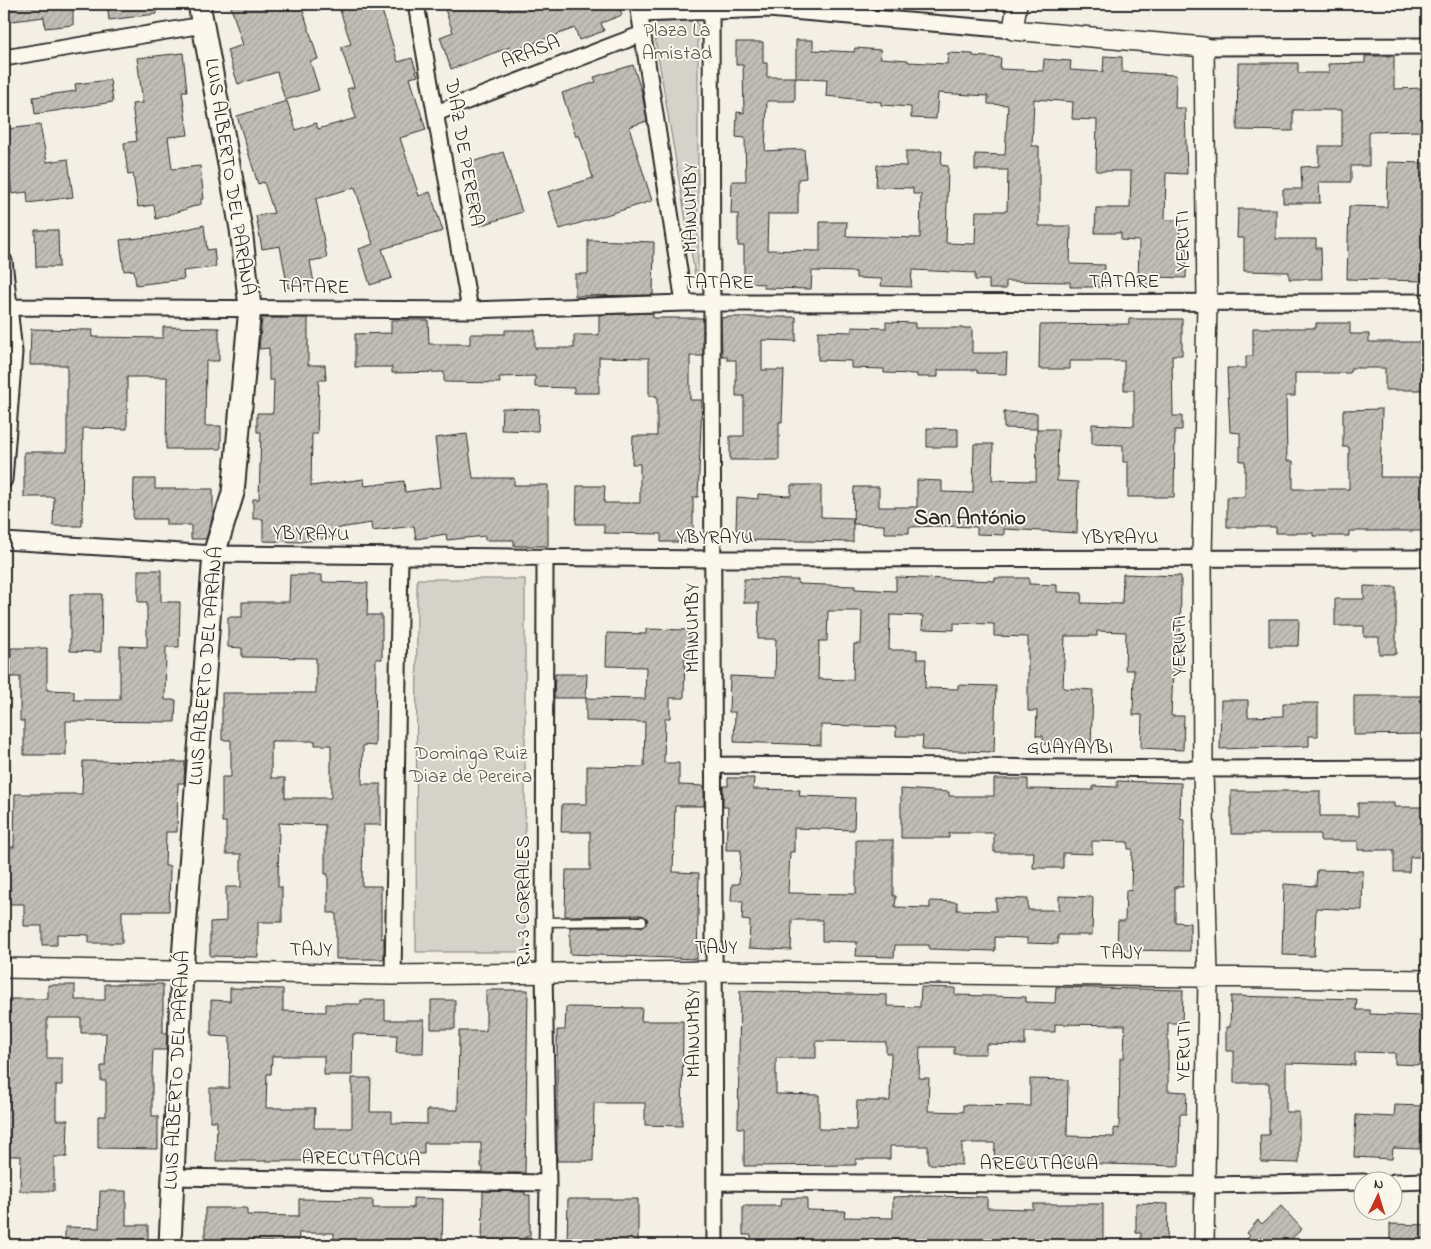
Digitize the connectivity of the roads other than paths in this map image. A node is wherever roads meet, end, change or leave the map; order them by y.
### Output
1 (199, 4) edge
2 (416, 4) edge
3 (1017, 4) edge
4 (768, 6) edge
5 (639, 9) edge
6 (711, 10) junction
7 (203, 25) junction
8 (1013, 30) junction
9 (642, 34) junction
10 (1427, 46) edge
11 (1204, 47) junction
12 (4, 58) edge
13 (436, 113) junction
14 (4, 261) edge
15 (1207, 302) junction
16 (1427, 302) edge
17 (684, 303) junction
18 (712, 303) junction
19 (11, 307) junction
20 (250, 307) junction
21 (470, 310) junction
22 (7, 393) edge
23 (4, 480) edge
24 (4, 541) edge
25 (214, 554) junction
26 (400, 556) junction
27 (545, 557) junction
28 (1202, 558) junction
29 (1427, 558) edge
30 (713, 559) junction
31 (713, 765) junction
32 (1427, 768) edge
33 (1203, 769) junction
34 (642, 921) dead end
35 (544, 922) junction
36 (4, 968) edge
37 (182, 971) junction
38 (714, 971) junction
39 (544, 972) junction
40 (393, 975) junction
41 (1208, 977) junction
42 (1427, 980) edge
43 (173, 1177) junction
44 (1427, 1181) edge
45 (715, 1182) junction
46 (1354, 1182) edge
47 (1404, 1182) edge
48 (548, 1183) junction
49 (1206, 1185) junction
50 (170, 1245) edge
51 (547, 1245) edge
52 (715, 1245) edge
53 (1204, 1245) edge

1 - 7 main road, LUIS ALBERTO DEL PARANÁ
2 - 13 street, DIAZ DE PERERA
3 - 8 street
4 - 6 street
4 - 8 street
5 - 6 street
5 - 9 street
6 - 18 street, MAINUMBY
7 - 12 street
7 - 20 main road, LUIS ALBERTO DEL PARANÁ
8 - 11 street
9 - 13 street, ARASA
9 - 17 street
10 - 11 street
11 - 15 street, YERUTI
13 - 21 street, DIAZ DE PERERA
14 - 19 street
15 - 16 street, TATARE
15 - 18 street, TATARE
15 - 28 street, YERUTI
17 - 18 street, TATARE
17 - 21 street, TATARE
18 - 30 street, MAINUMBY
19 - 20 street, TATARE
19 - 22 street
20 - 21 street, TATARE
20 - 25 main road, LUIS ALBERTO DEL PARANÁ
22 - 23 street
24 - 25 street, YBYRAYU
25 - 26 street, YBYRAYU
25 - 37 main road, LUIS ALBERTO DEL PARANÁ
26 - 27 street, YBYRAYU
26 - 40 street
27 - 30 street, YBYRAYU
27 - 35 street, R.I. 3 CORRALES
28 - 29 street, YBYRAYU
28 - 30 street, YBYRAYU
28 - 33 street, YERUTI
30 - 31 street, MAINUMBY
31 - 33 street, GUAYAYBI
31 - 38 street, MAINUMBY
32 - 33 street, GUAYAYBI
33 - 41 street, YERUTI
34 - 35 lane
35 - 39 street, R.I. 3 CORRALES
36 - 37 street, TAJY
37 - 40 street, TAJY
37 - 43 main road, LUIS ALBERTO DEL PARANÁ
38 - 39 street, TAJY
38 - 41 street, TAJY
38 - 45 street, MAINUMBY
39 - 40 street, TAJY
39 - 48 street, R.I. 3 CORRALES
41 - 42 street, TAJY
41 - 49 street, YERUTI
43 - 48 street, ARECUTACUA
43 - 50 main road, LUIS ALBERTO DEL PARANÁ
44 - 47 street
45 - 49 street, ARECUTACUA
45 - 52 street, MAINUMBY
46 - 49 street, ARECUTACUA
48 - 51 street, R.I. 3 CORRALES
49 - 53 street, YERUTI

